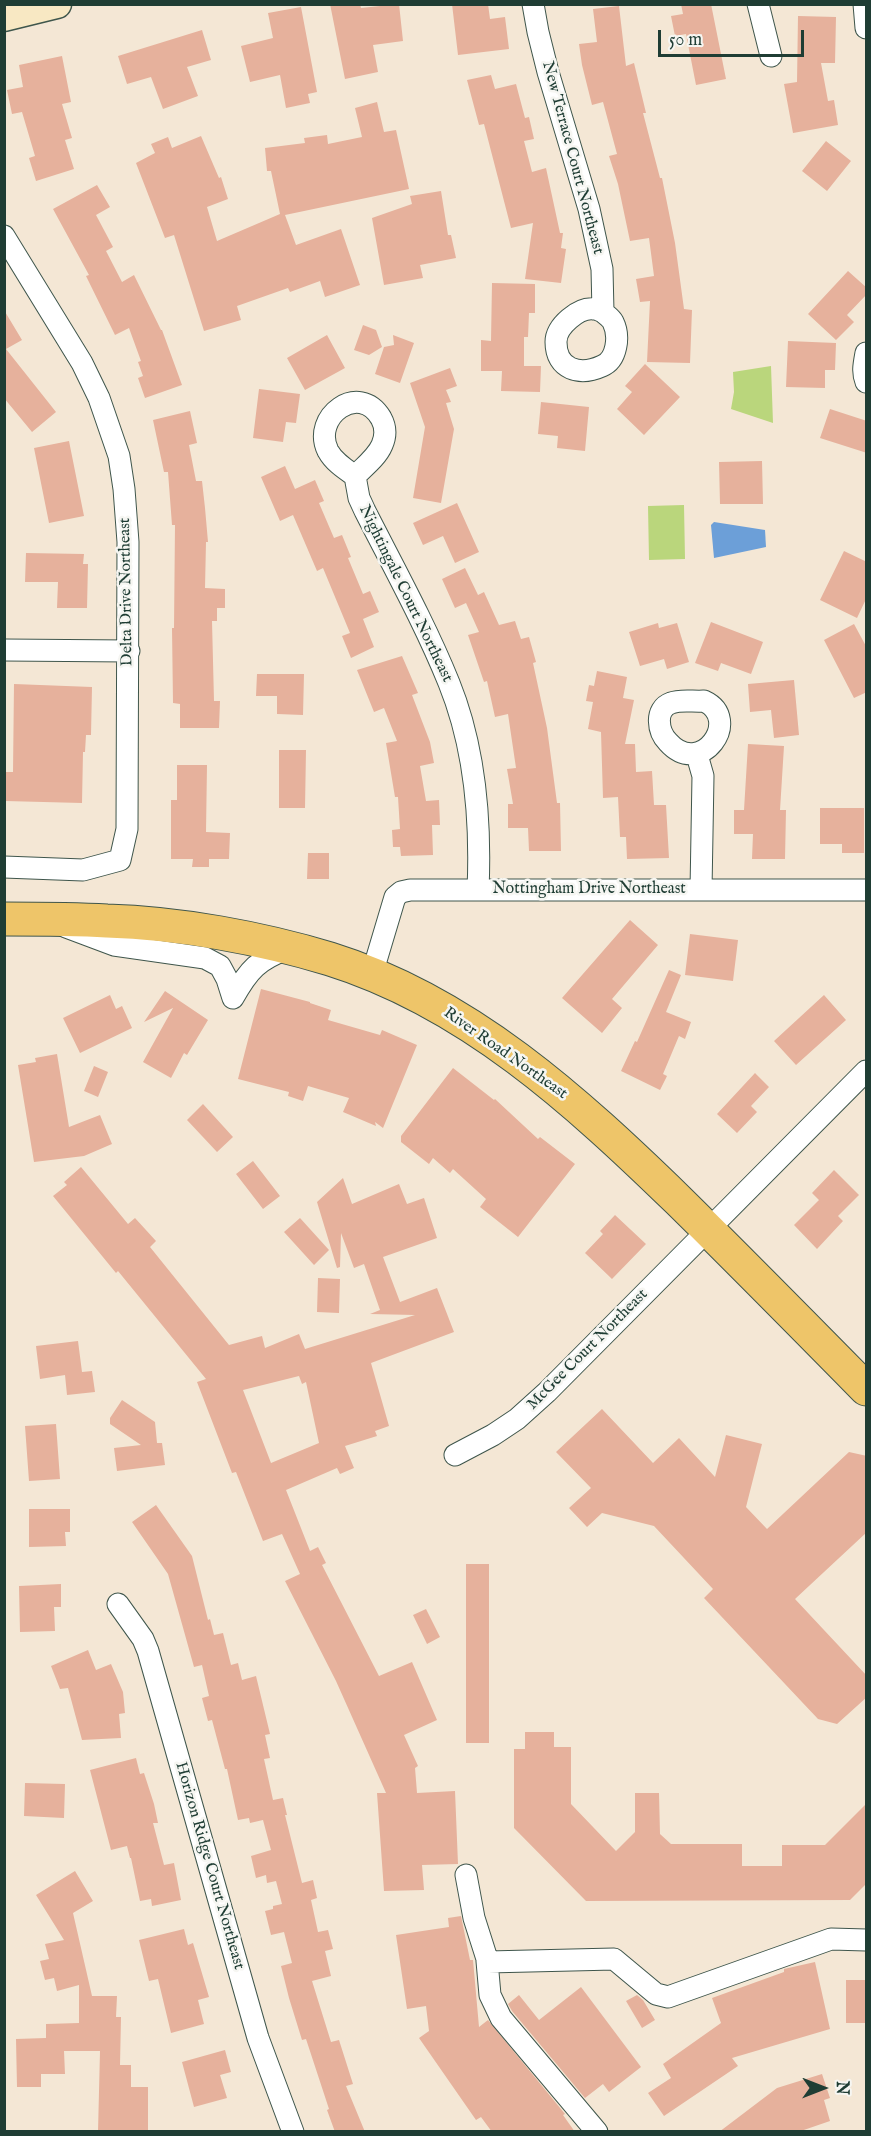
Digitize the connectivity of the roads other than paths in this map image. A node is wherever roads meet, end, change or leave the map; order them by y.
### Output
1 (57, 4) edge
2 (533, 4) edge
3 (758, 4) edge
4 (864, 4) edge
5 (4, 17) edge
6 (867, 28) edge
7 (771, 56) dead end
8 (4, 236) edge
9 (603, 312) dead end
10 (867, 353) edge
11 (867, 382) edge
12 (355, 476) dead end
13 (4, 650) edge
14 (129, 651) junction
15 (697, 754) dead end
16 (4, 867) edge
17 (478, 890) junction
18 (701, 890) junction
19 (867, 890) edge
20 (4, 919) edge
21 (47, 920) junction
22 (289, 948) junction
23 (372, 974) junction
24 (867, 1071) edge
25 (709, 1230) junction
26 (865, 1384) edge
27 (454, 1455) dead end
28 (118, 1604) dead end
29 (466, 1875) dead end
30 (867, 1940) edge
31 (487, 1961) junction
32 (293, 2132) edge
33 (597, 2132) edge

1 - 5 main road
2 - 9 street, New Terrace Court Northeast
3 - 7 street
4 - 6 street
8 - 14 street, Delta Drive Northeast
10 - 11 street
12 - 17 street, Nightingale Court Northeast
13 - 14 street
14 - 16 street, Delta Drive Northeast
15 - 18 street
17 - 18 street, Nottingham Drive Northeast
17 - 23 street, Nottingham Drive Northeast
18 - 19 street, Nottingham Drive Northeast
20 - 21 main road, River Road Northeast
21 - 22 main road, River Road Northeast
21 - 22 street
22 - 23 main road, River Road Northeast
23 - 25 main road, River Road Northeast
24 - 25 street, McGee Court Northeast
25 - 26 main road, River Road Northeast
25 - 27 street, McGee Court Northeast
28 - 32 street, Horizon Ridge Court Northeast
29 - 31 street
30 - 31 street
31 - 33 street

